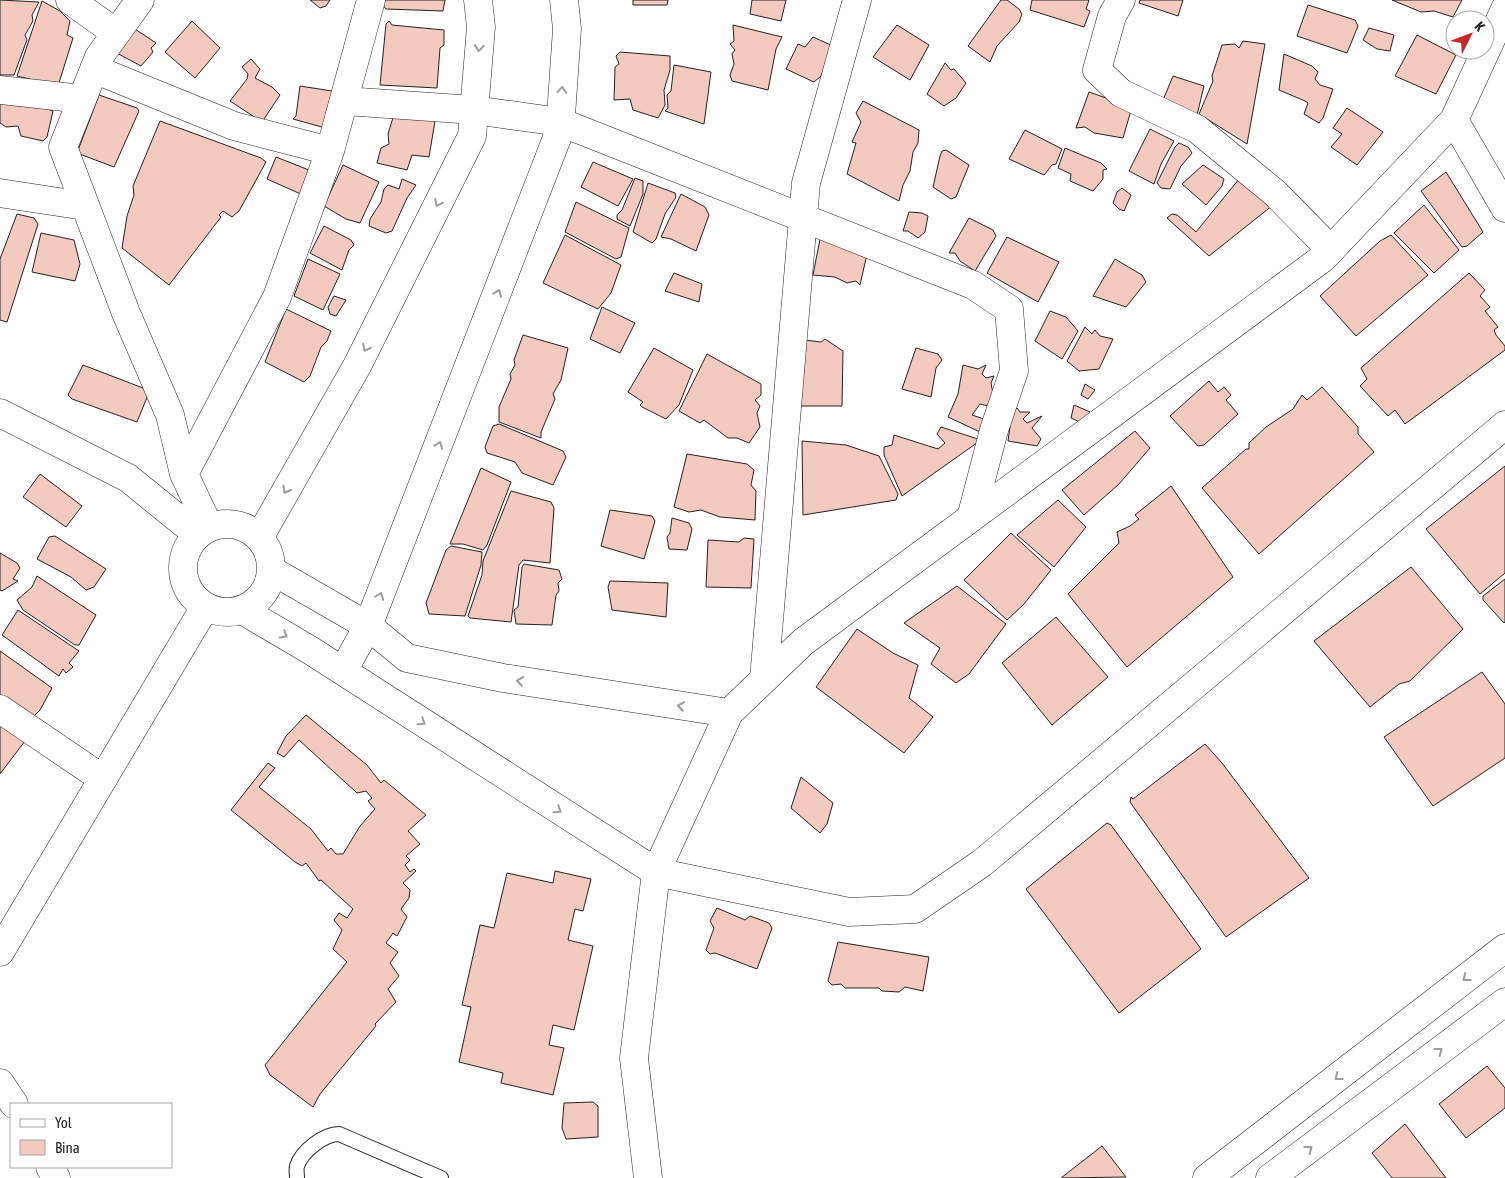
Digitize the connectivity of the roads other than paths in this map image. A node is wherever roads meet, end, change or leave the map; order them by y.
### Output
1 (70, 0) edge
2 (140, 0) edge
3 (371, 0) edge
4 (478, 0) edge
5 (564, 0) edge
6 (857, 0) edge
7 (1121, 0) edge
8 (1505, 9) edge
9 (116, 33) junction
10 (94, 69) junction
11 (0, 90) edge
12 (82, 99) junction
13 (345, 101) junction
14 (474, 110) junction
15 (1454, 120) junction
16 (560, 122) junction
17 (330, 151) junction
18 (0, 193) edge
19 (86, 206) junction
20 (1505, 208) edge
21 (802, 216) junction
22 (1331, 250) junction
23 (0, 413) edge
24 (1505, 426) edge
25 (184, 474) junction
26 (971, 518) junction
27 (203, 531) junction
28 (259, 538) junction
29 (272, 570) junction
30 (205, 607) junction
31 (242, 610) junction
32 (368, 626) junction
33 (343, 671) junction
34 (764, 678) junction
35 (0, 709) edge
36 (729, 713) junction
37 (103, 779) junction
38 (656, 872) junction
39 (1505, 948) edge
40 (0, 952) edge
41 (1505, 1002) edge
42 (0, 1083) edge
43 (13, 1103) edge
44 (296, 1178) edge
45 (441, 1178) edge
46 (648, 1178) edge
47 (1206, 1178) edge
48 (1270, 1178) edge

1 - 9 main road
2 - 9 main road
3 - 13 main road
4 -> 14 main road
16 -> 5 main road
6 - 21 main road
7 - 22 main road
8 - 15 main road
9 - 10 main road
10 - 12 main road
10 - 17 main road
11 - 12 main road
12 - 19 main road
13 - 14 main road
13 - 17 main road
14 - 16 main road
14 -> 28 main road
15 - 20 main road
15 - 22 main road
16 - 21 main road
32 -> 16 main road
17 - 25 main road
18 - 19 main road
19 - 25 main road
21 - 26 main road
21 - 34 main road
22 - 26 main road
23 - 27 main road
24 - 38 main road
25 - 27 main road
26 - 34 main road
27 - 28 main road
27 - 30 main road
28 - 29 main road
29 - 31 main road
29 - 32 main road
30 - 31 main road
30 - 37 main road
31 -> 33 main road
32 - 33 main road
36 -> 32 main road
33 -> 38 main road
34 - 36 main road
35 - 37 main road
36 - 38 main road
37 - 40 main road
38 - 46 main road
39 -> 47 main road
48 -> 41 main road
42 - 43 main road
44 - 45 lane

